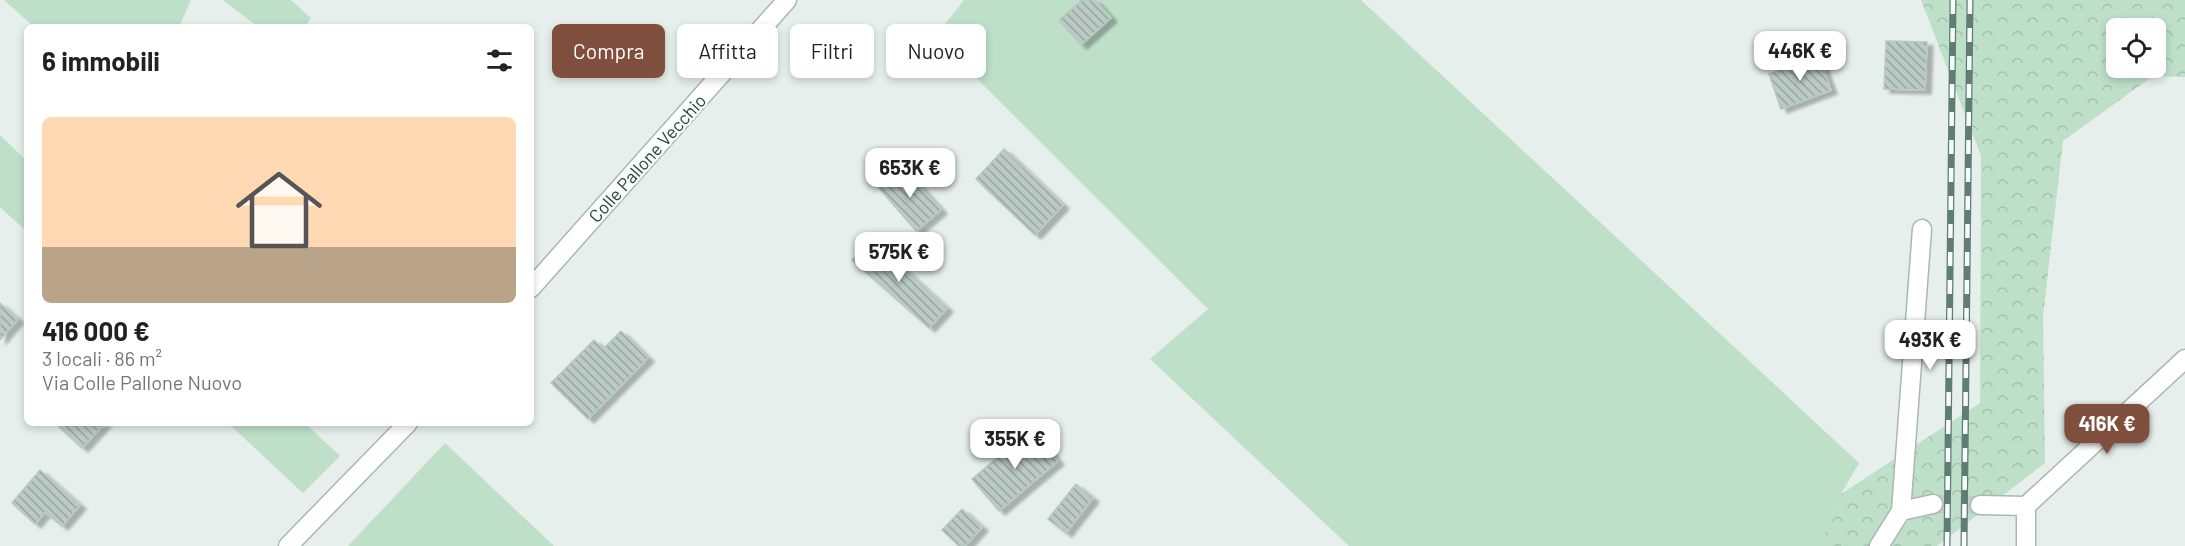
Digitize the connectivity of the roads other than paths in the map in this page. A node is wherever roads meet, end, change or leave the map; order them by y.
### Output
1 (787, 0) edge
2 (1922, 230) dead end
3 (534, 285) edge
4 (2184, 361) edge
5 (405, 426) edge
6 (1933, 504) tunnel mouth
7 (1980, 505) tunnel mouth
8 (2026, 506) junction
9 (1901, 510) junction
10 (288, 546) edge
11 (1879, 546) edge
12 (2026, 546) edge

1 - 3 street, Colle Pallone Vecchio
2 - 9 street
4 - 8 street
5 - 10 street
6 - 9 street
7 - 8 street
8 - 12 street
9 - 11 street

